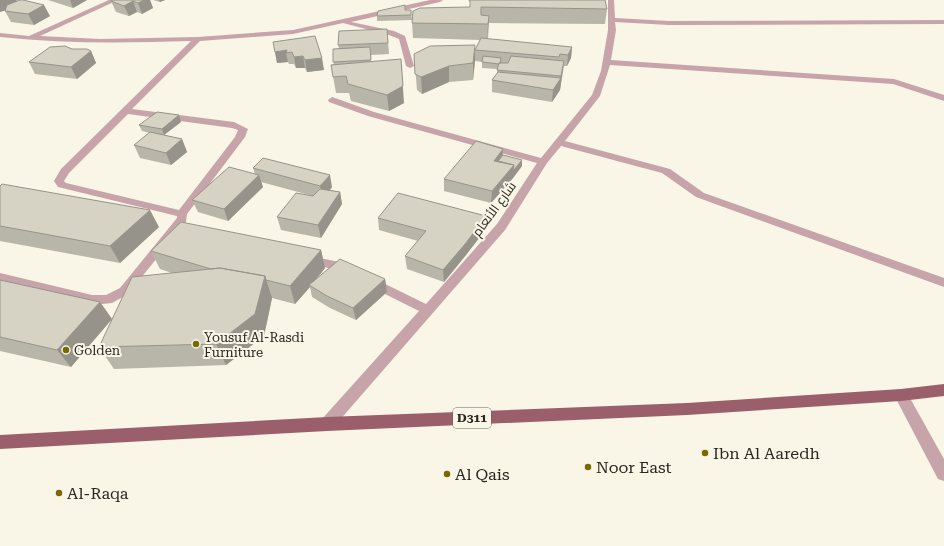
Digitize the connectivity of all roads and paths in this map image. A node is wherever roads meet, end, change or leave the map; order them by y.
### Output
1 (115, 0) edge
2 (440, 0) edge
3 (611, 0) edge
4 (612, 20) junction
5 (344, 22) junction
6 (944, 22) edge
7 (0, 35) edge
8 (30, 38) junction
9 (198, 39) junction
10 (606, 62) junction
11 (410, 66) dead end
12 (944, 98) edge
13 (332, 100) dead end
14 (125, 111) junction
15 (559, 142) junction
16 (543, 162) junction
17 (182, 214) junction
18 (170, 234) junction
19 (186, 237) edge
20 (294, 257) edge
21 (0, 277) edge
22 (944, 284) edge
23 (427, 310) junction
24 (944, 390) edge
25 (901, 395) junction
26 (327, 424) junction
27 (0, 442) edge
28 (944, 474) edge

1 - 8 street
2 - 5 street
3 - 4 street, شارع الأنعام
4 - 6 street
4 - 10 street, شارع الأنعام
5 - 9 street
5 - 11 street
7 - 8 street
8 - 9 street
9 - 14 street
10 - 12 street
10 - 15 street, شارع الأنعام
13 - 16 street
14 - 17 street
14 - 17 street
15 - 16 street, شارع الأنعام
15 - 22 street
16 - 23 street, شارع الأنعام
17 - 18 street
18 - 19 street
18 - 21 street
20 - 23 street
23 - 26 street, شارع الأنعام
24 - 25 main road, D311
25 - 26 main road, D311
25 - 28 street
26 - 27 main road, D311

